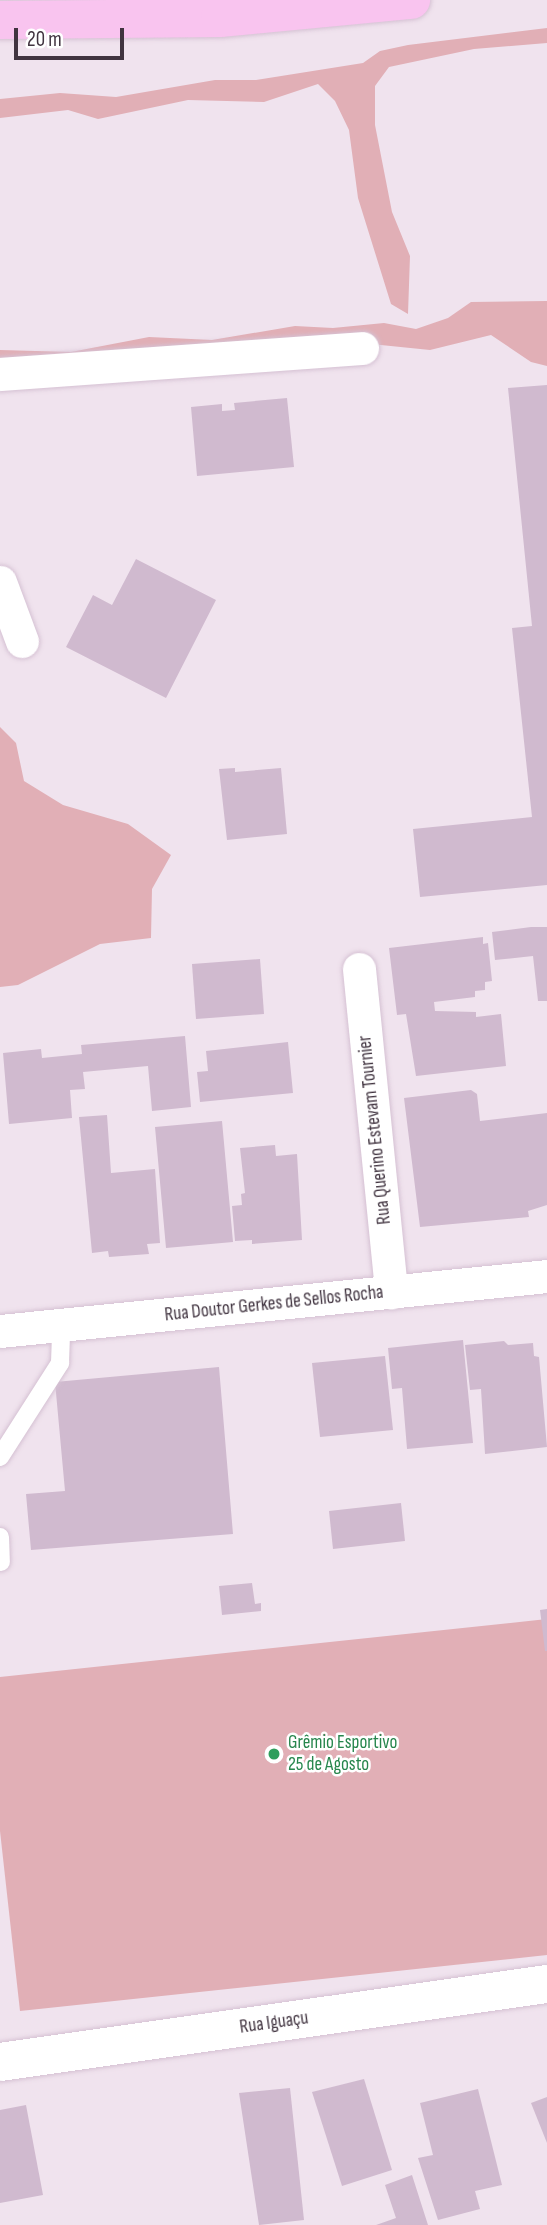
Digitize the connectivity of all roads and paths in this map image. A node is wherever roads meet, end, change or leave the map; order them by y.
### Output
1 (411, 0) edge
2 (0, 20) edge
3 (362, 348) dead end
4 (0, 374) edge
5 (0, 582) edge
6 (22, 641) dead end
7 (359, 969) dead end
8 (547, 1276) edge
9 (391, 1292) junction
10 (61, 1325) junction
11 (0, 1331) edge
12 (0, 1457) edge
13 (0, 1537) edge
14 (1, 1562) edge
15 (547, 1984) edge
16 (0, 2062) edge

1 - 2 main road
3 - 4 street
5 - 6 street
7 - 9 street, Rua Querino Estevam Tournier
8 - 9 street, Rua Doutor Gerkes de Sellos Rocha
9 - 10 street, Rua Doutor Gerkes de Sellos Rocha
10 - 11 street, Rua Doutor Gerkes de Sellos Rocha
10 - 12 lane
13 - 14 lane
15 - 16 street, Rua Iguaçu

